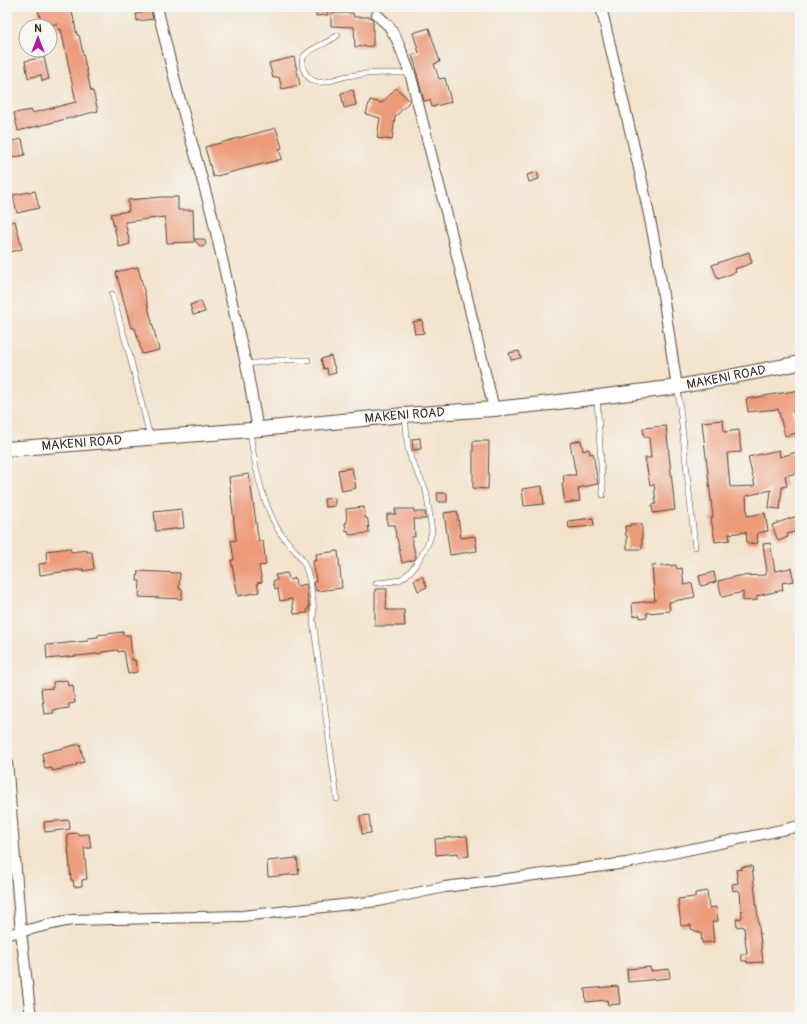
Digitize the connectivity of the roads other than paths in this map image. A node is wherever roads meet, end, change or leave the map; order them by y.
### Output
1 (157, 7) edge
2 (601, 7) edge
3 (377, 15) dead end
4 (338, 35) dead end
5 (410, 73) junction
6 (112, 294) dead end
7 (308, 360) dead end
8 (800, 363) edge
9 (246, 364) junction
10 (677, 387) junction
11 (598, 398) junction
12 (494, 409) junction
13 (404, 415) junction
14 (254, 430) junction
15 (150, 438) junction
16 (7, 449) edge
17 (603, 495) dead end
18 (695, 547) dead end
19 (376, 583) dead end
20 (7, 761) edge
21 (337, 800) dead end
22 (800, 826) edge
23 (21, 932) junction
24 (7, 934) edge
25 (31, 1017) edge

1 - 9 street
2 - 10 street
3 - 5 street
4 - 5 lane
5 - 12 street
6 - 15 lane
7 - 9 lane
8 - 10 main road, MAKENI ROAD
9 - 14 street
10 - 11 main road, MAKENI ROAD
10 - 18 lane
11 - 12 main road, MAKENI ROAD
11 - 17 lane
12 - 13 main road, MAKENI ROAD
13 - 14 main road, MAKENI ROAD
13 - 19 lane
14 - 15 main road, MAKENI ROAD
14 - 21 lane
15 - 16 main road, MAKENI ROAD
20 - 23 street
22 - 23 street
23 - 24 street
23 - 25 street

